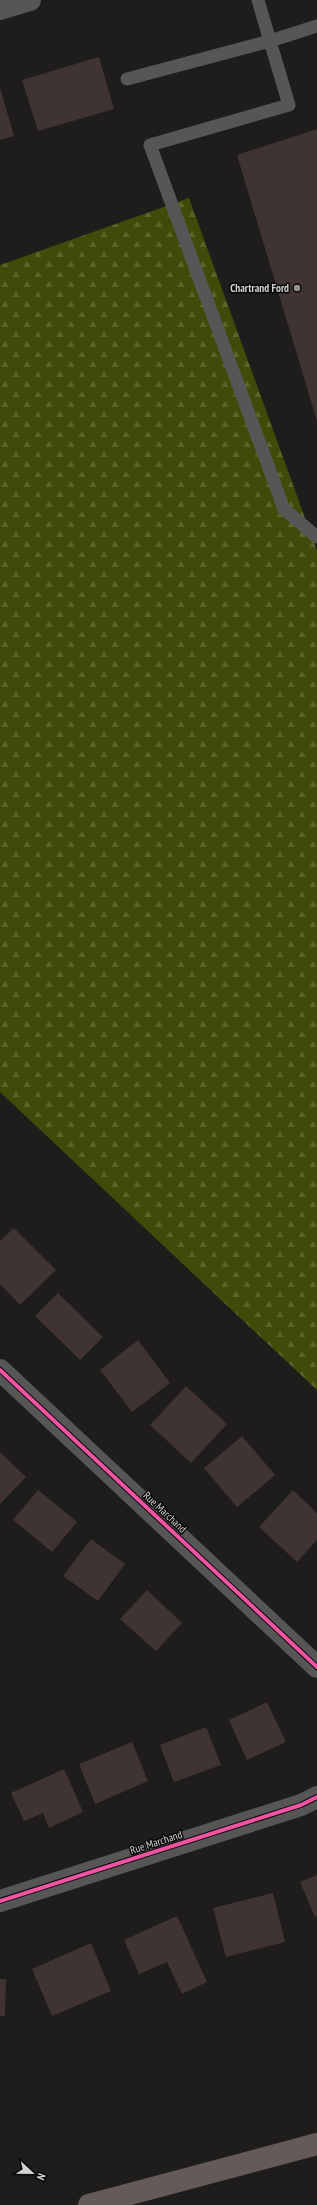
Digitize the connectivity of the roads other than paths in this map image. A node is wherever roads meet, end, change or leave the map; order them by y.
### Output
1 (30, 0) edge
2 (258, 0) edge
3 (0, 9) edge
4 (317, 26) edge
5 (270, 41) junction
6 (127, 79) dead end
7 (317, 537) edge
8 (0, 1370) edge
9 (317, 1667) edge
10 (317, 1797) edge
11 (0, 1901) edge
12 (317, 2144) edge
13 (89, 2205) edge

1 - 3 street
2 - 5 lane
4 - 5 lane
5 - 6 lane
5 - 7 lane
8 - 9 street, Rue Marchand
10 - 11 street, Rue Marchand
12 - 13 highway

